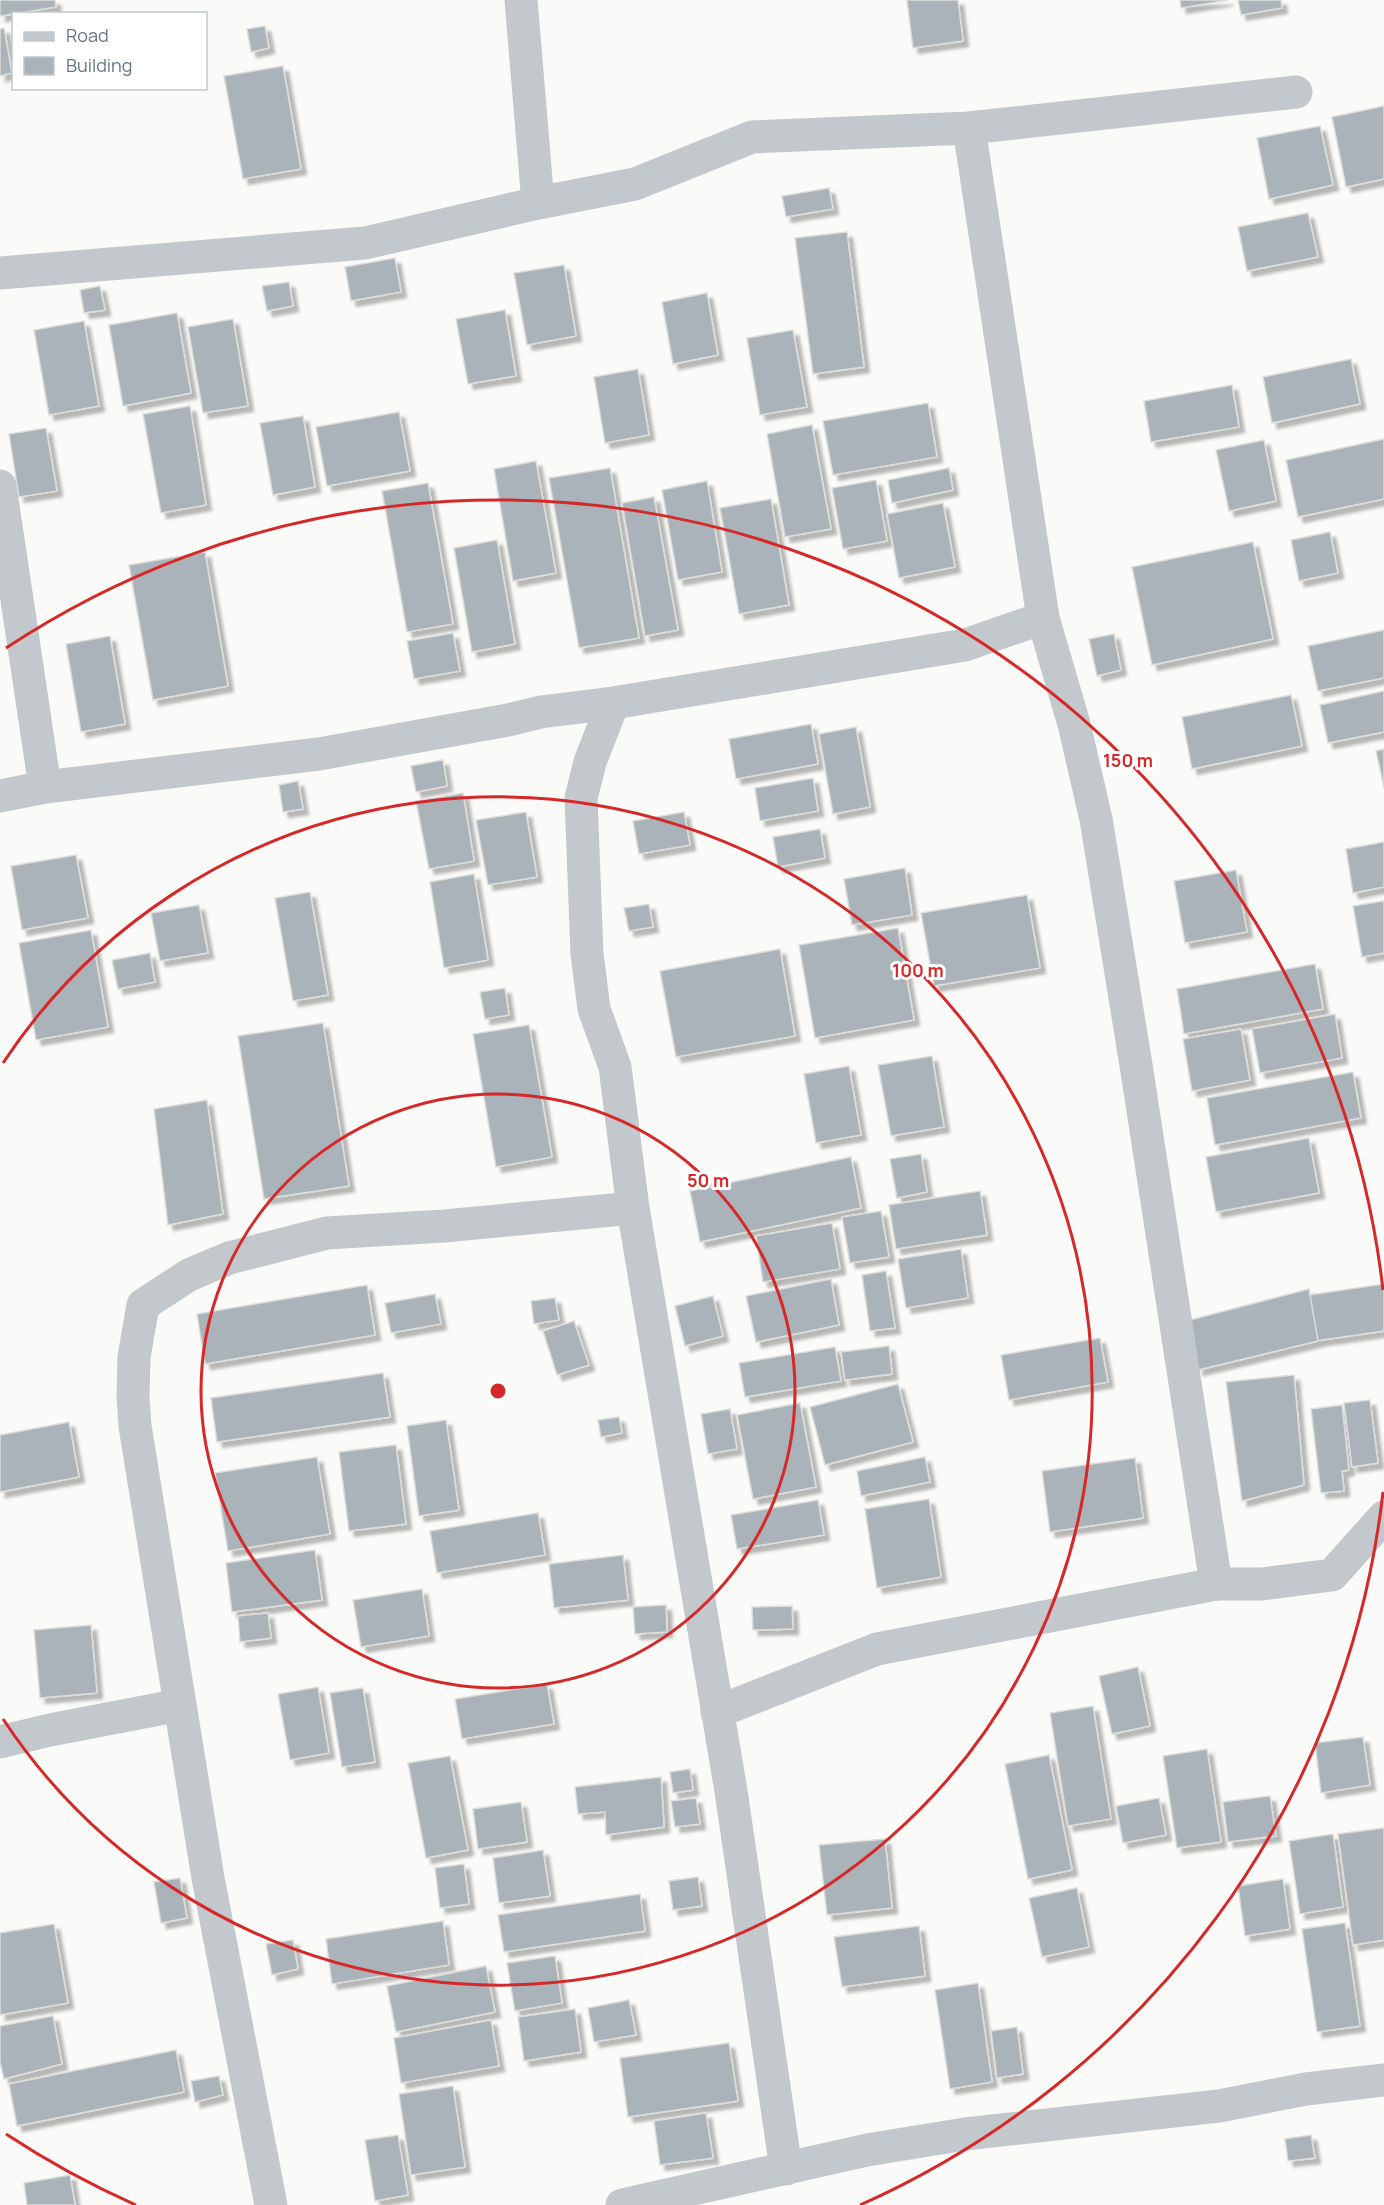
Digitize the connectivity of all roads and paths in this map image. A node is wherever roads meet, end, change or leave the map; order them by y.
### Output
1 (521, 0) edge
2 (1296, 92) dead end
3 (969, 128) junction
4 (538, 203) junction
5 (0, 273) edge
6 (0, 486) edge
7 (1043, 618) junction
8 (613, 703) junction
9 (45, 787) junction
10 (0, 796) edge
11 (633, 1208) junction
12 (1384, 1517) edge
13 (1216, 1584) junction
14 (180, 1705) junction
15 (717, 1712) junction
16 (0, 1742) edge
17 (1384, 2080) edge
18 (786, 2169) junction
19 (271, 2205) edge
20 (622, 2205) edge

1 - 4 street
2 - 3 street
3 - 4 street
3 - 7 street
4 - 5 street
6 - 9 street
7 - 8 street
7 - 13 street
8 - 9 street
8 - 11 street
9 - 10 street
11 - 14 street
11 - 15 street
12 - 13 street
13 - 15 street
14 - 16 street
14 - 19 street
15 - 18 street
17 - 18 street
18 - 20 street

